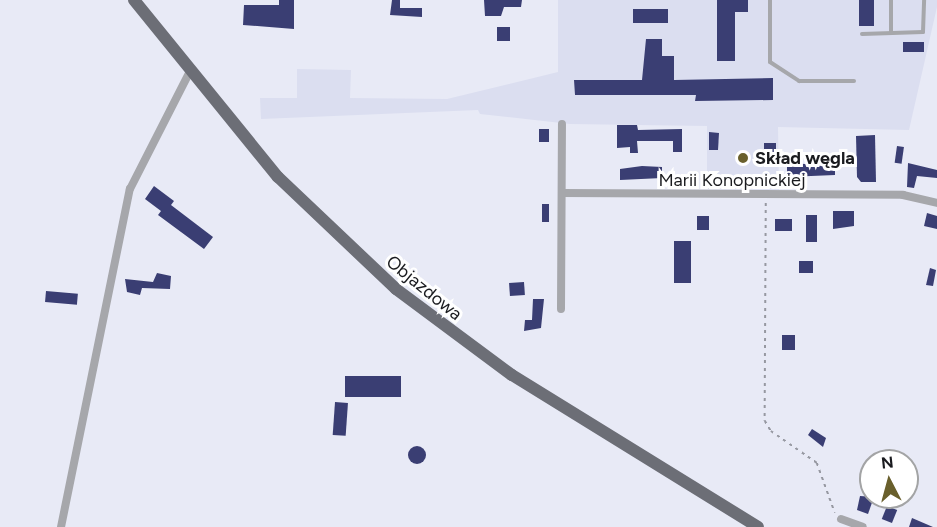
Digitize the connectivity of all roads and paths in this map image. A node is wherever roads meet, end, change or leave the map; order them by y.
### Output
1 (134, 0) edge
2 (770, 0) edge
3 (891, 0) edge
4 (924, 0) edge
5 (891, 33) junction
6 (862, 34) dead end
7 (190, 71) junction
8 (854, 81) dead end
9 (562, 124) dead end
10 (562, 193) junction
11 (766, 196) junction
12 (937, 203) edge
13 (561, 309) dead end
14 (841, 519) joint
15 (62, 527) edge
16 (758, 527) edge
17 (863, 527) edge

1 - 7 main road, Objazdowa
2 - 8 lane
3 - 5 lane
4 - 5 lane
5 - 6 lane
7 - 15 street
7 - 16 main road, Objazdowa
9 - 10 street
10 - 11 street, Marii Konopnickiej
10 - 13 street
11 - 12 street, Marii Konopnickiej
11 - 14 path
14 - 17 street

